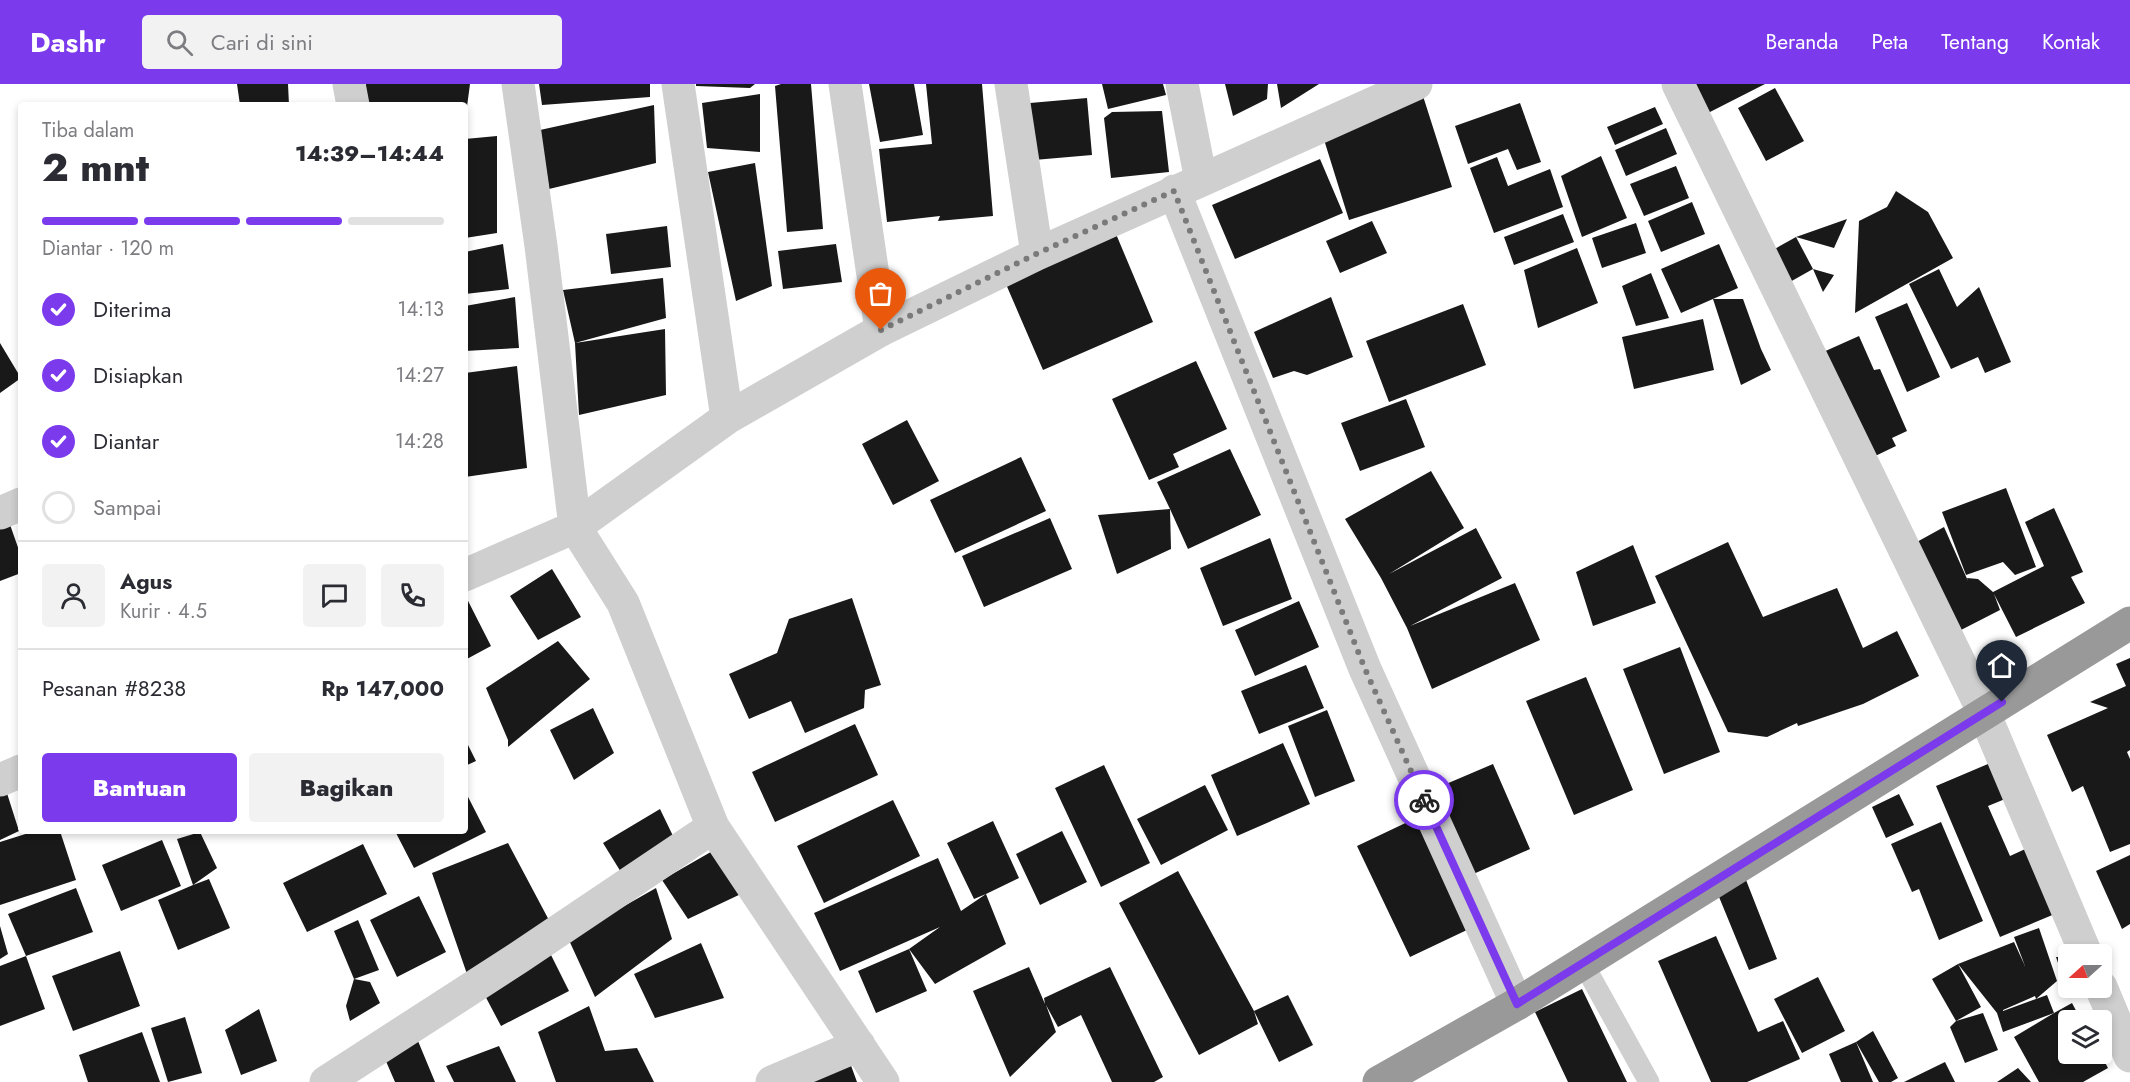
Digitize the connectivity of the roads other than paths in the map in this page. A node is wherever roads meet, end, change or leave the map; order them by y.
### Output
1 (349, 84) edge
2 (518, 84) edge
3 (678, 84) edge
4 (845, 84) edge
5 (1011, 84) edge
6 (1182, 84) edge
7 (1416, 84) edge
8 (1678, 84) edge
9 (352, 102) edge
10 (1187, 186) junction
11 (1036, 254) junction
12 (881, 330) junction
13 (727, 418) junction
14 (18, 505) edge
15 (0, 513) edge
16 (575, 527) junction
17 (468, 574) edge
18 (2130, 623) edge
19 (1984, 713) junction
20 (18, 772) edge
21 (0, 780) edge
22 (713, 827) junction
23 (2082, 944) edge
24 (1584, 963) junction
25 (2105, 998) edge
26 (1517, 1004) junction
27 (859, 1046) junction
28 (2130, 1056) edge
29 (326, 1082) edge
30 (772, 1082) edge
31 (883, 1082) edge
32 (1379, 1082) edge
33 (1649, 1082) edge

1 - 9 street
2 - 16 street
3 - 13 street
4 - 12 street
5 - 11 street
6 - 10 street
7 - 10 street
8 - 19 street
10 - 11 street
10 - 26 street
11 - 12 street
12 - 13 street
13 - 16 street
14 - 15 street
16 - 17 street
16 - 22 street
18 - 19 highway
19 - 23 street
19 - 24 highway
20 - 21 street
22 - 27 street
22 - 29 street
24 - 26 highway
24 - 33 lane
25 - 28 street
26 - 32 highway
27 - 30 street
27 - 31 street

